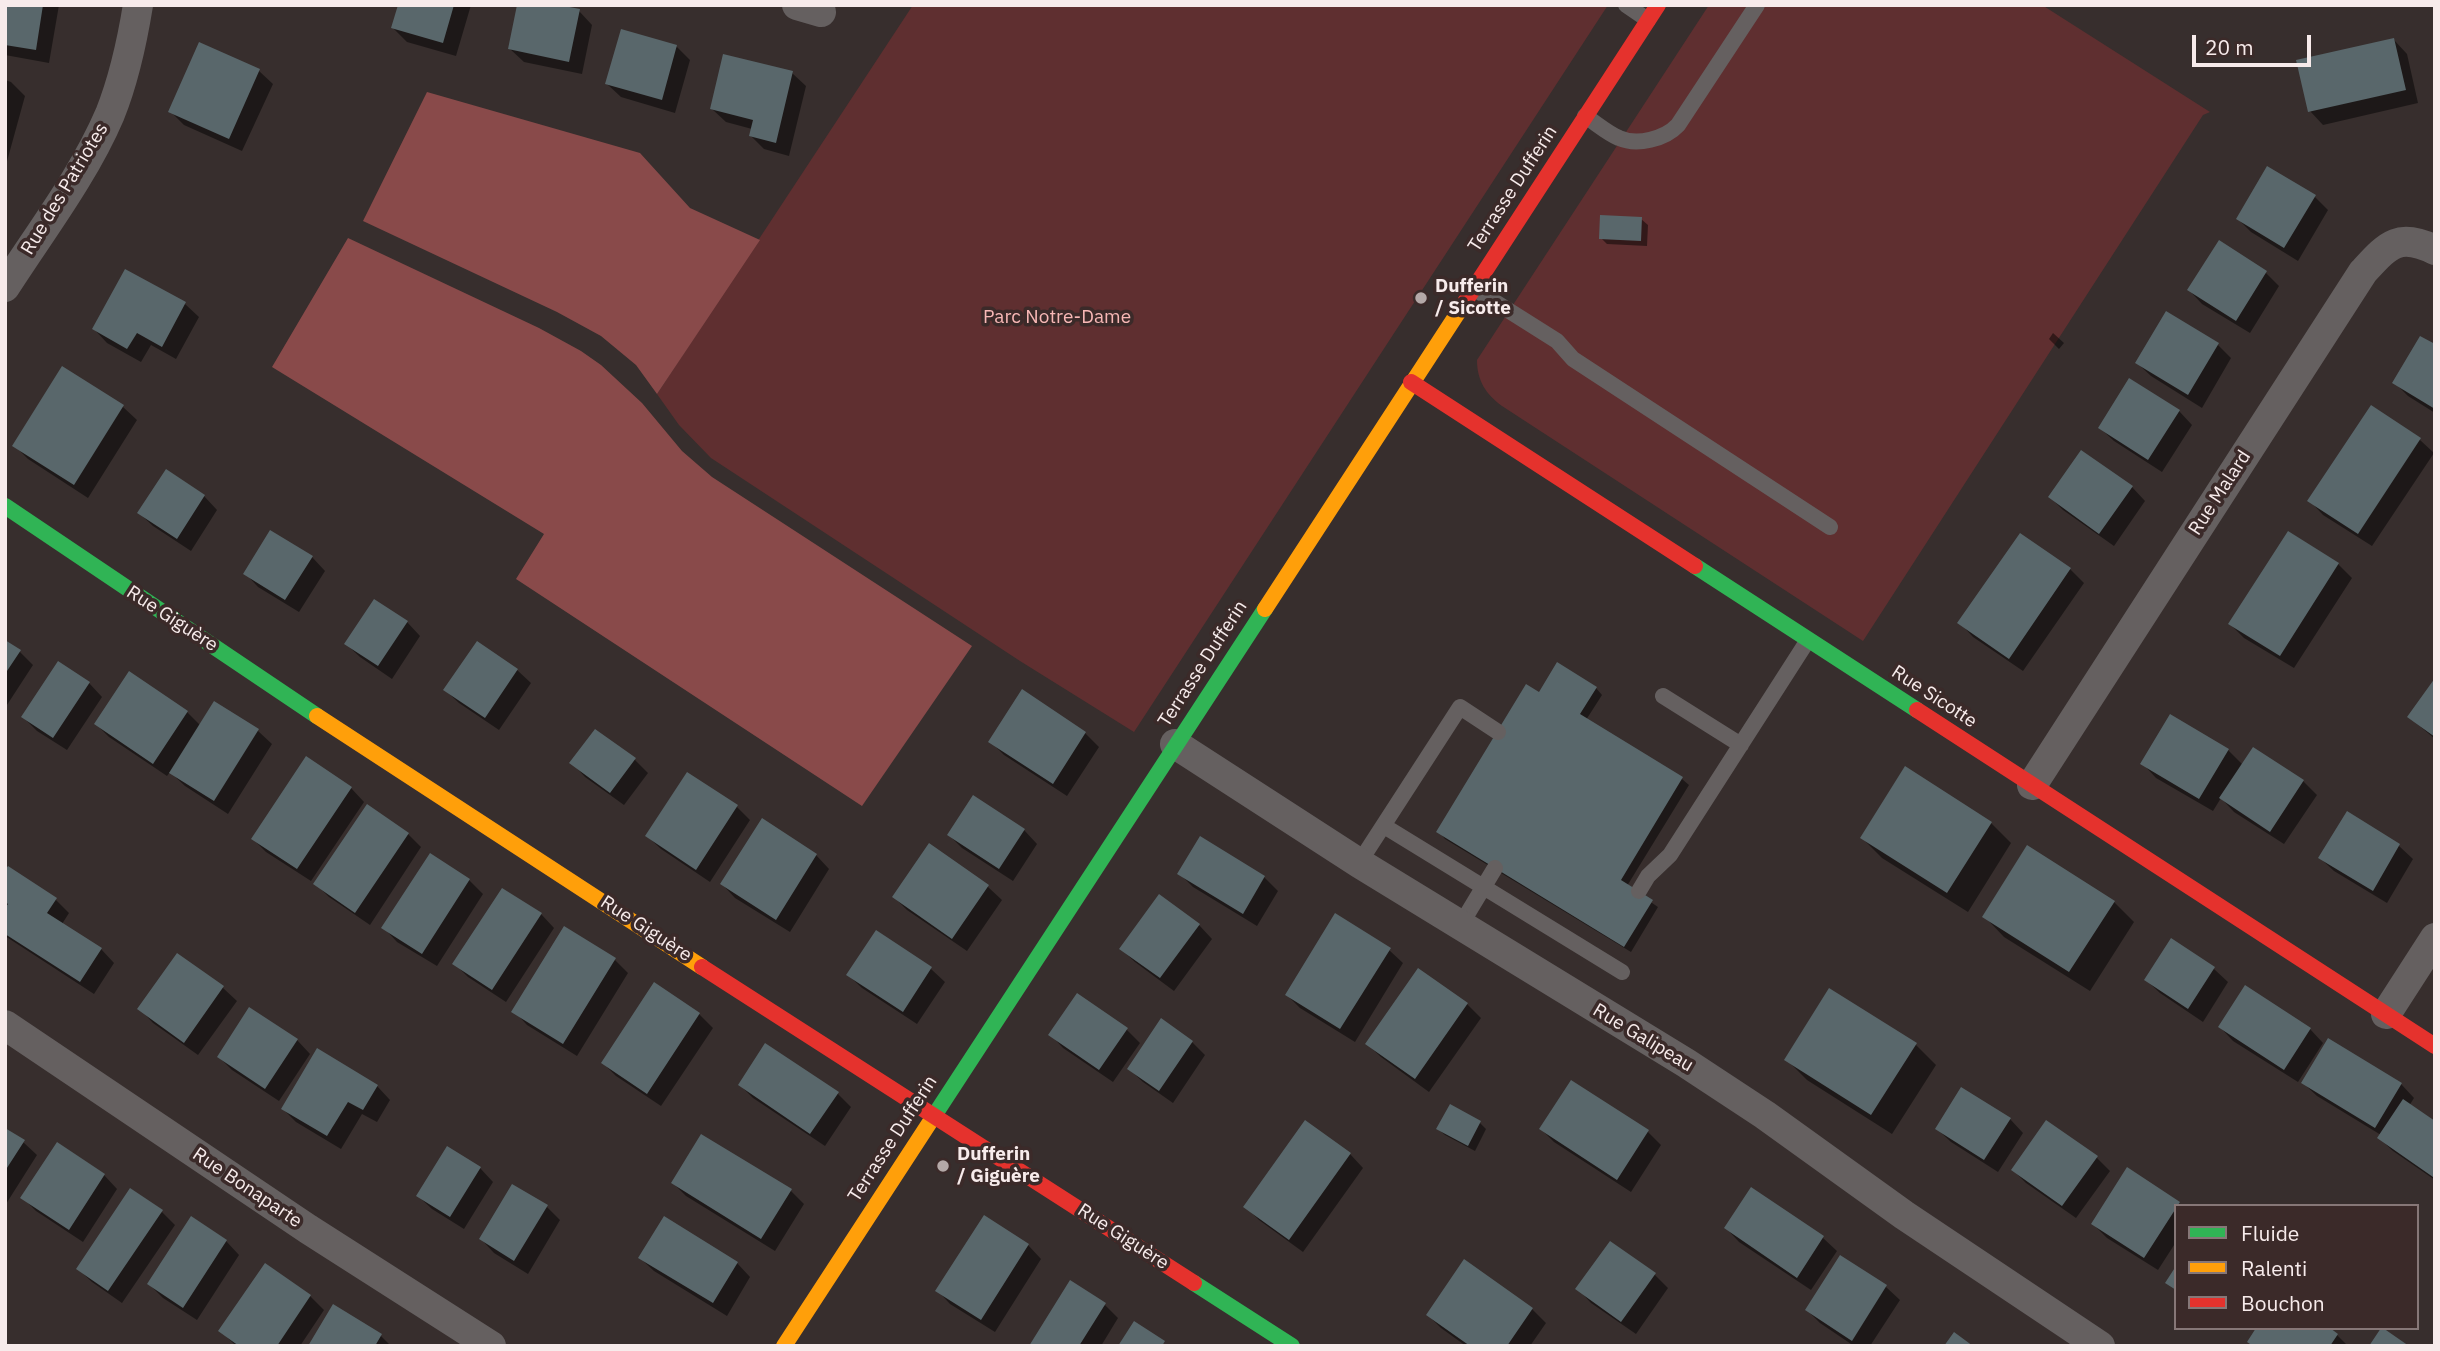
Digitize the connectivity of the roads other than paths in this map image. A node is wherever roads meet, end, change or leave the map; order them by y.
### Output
1 (138, 5) edge
2 (1626, 5) edge
3 (1658, 5) edge
4 (1757, 5) edge
5 (1648, 20) junction
6 (1585, 116) junction
7 (2435, 250) edge
8 (5, 287) edge
9 (1473, 288) junction
10 (1411, 382) junction
11 (5, 506) edge
12 (1830, 527) dead end
13 (1808, 640) junction
14 (1664, 696) dead end
15 (1498, 732) dead end
16 (1175, 744) junction
17 (1741, 745) junction
18 (2032, 785) junction
19 (1384, 826) junction
20 (1359, 863) junction
21 (1495, 868) dead end
22 (1484, 887) junction
23 (1639, 891) dead end
24 (1460, 926) junction
25 (2435, 938) edge
26 (1622, 972) dead end
27 (2386, 1014) junction
28 (5, 1025) edge
29 (2435, 1046) edge
30 (933, 1115) junction
31 (2089, 1343) edge
32 (491, 1346) edge
33 (784, 1346) edge
34 (1292, 1346) edge

1 - 8 street, Rue des Patriotes
2 - 5 lane
3 - 5 street, Terrasse Dufferin
4 - 6 lane
5 - 6 street, Terrasse Dufferin
6 - 9 street, Terrasse Dufferin
7 - 18 street, Rue Malard
9 - 10 street, Terrasse Dufferin
9 - 12 lane
10 - 13 street, Rue Sicotte
10 - 16 street, Terrasse Dufferin
11 - 30 street, Rue Giguère
13 - 17 lane
13 - 18 street, Rue Sicotte
14 - 17 lane
15 - 19 lane
16 - 20 street, Rue Galipeau
16 - 30 street, Terrasse Dufferin
17 - 23 lane
18 - 27 street, Rue Sicotte
19 - 20 lane
19 - 22 lane
20 - 24 street, Rue Galipeau
21 - 22 lane
22 - 24 lane
22 - 26 lane
24 - 31 street, Rue Galipeau
25 - 27 street
27 - 29 street, Rue Sicotte
28 - 32 street, Rue Bonaparte
30 - 33 street, Terrasse Dufferin
30 - 34 street, Rue Giguère

